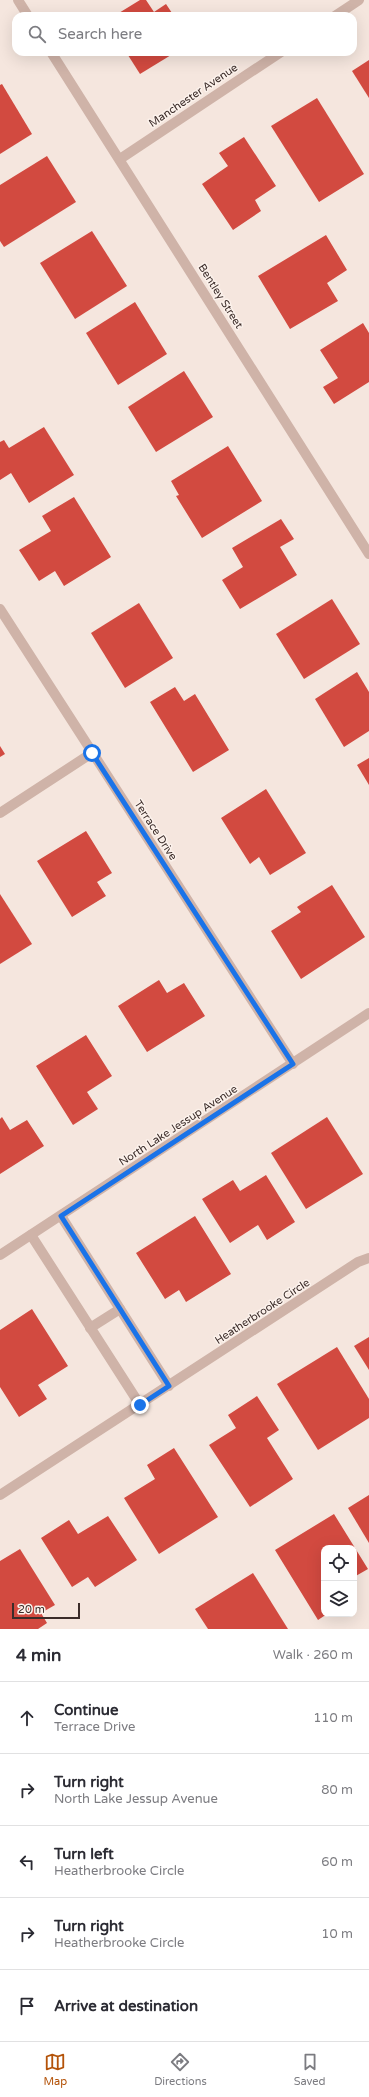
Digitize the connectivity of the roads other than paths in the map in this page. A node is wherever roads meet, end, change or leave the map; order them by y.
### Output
1 (18, 0) edge
2 (359, 0) edge
3 (26, 12) edge
4 (341, 12) edge
5 (54, 56) edge
6 (274, 56) edge
7 (120, 159) junction
8 (369, 554) edge
9 (0, 609) edge
10 (92, 753) junction
11 (0, 813) edge
12 (369, 1013) edge
13 (293, 1064) junction
14 (61, 1216) junction
15 (31, 1235) junction
16 (0, 1255) edge
17 (369, 1258) edge
18 (120, 1309) junction
19 (90, 1328) junction
20 (169, 1386) junction
21 (140, 1405) junction
22 (0, 1495) edge

1 - 3 street
2 - 4 street
5 - 7 street, Bentley Street
6 - 7 street, Manchester Avenue
7 - 8 street, Bentley Street
9 - 10 street, Terrace Drive
10 - 11 street
10 - 13 street, Terrace Drive
12 - 13 street, North Lake Jessup Avenue
13 - 14 street, North Lake Jessup Avenue
14 - 15 street, North Lake Jessup Avenue
14 - 18 street
15 - 16 street, North Lake Jessup Avenue
15 - 19 street
17 - 20 street, Heatherbrooke Circle
18 - 19 street
18 - 20 street
19 - 21 street
20 - 21 street, Heatherbrooke Circle
21 - 22 street, Heatherbrooke Circle

